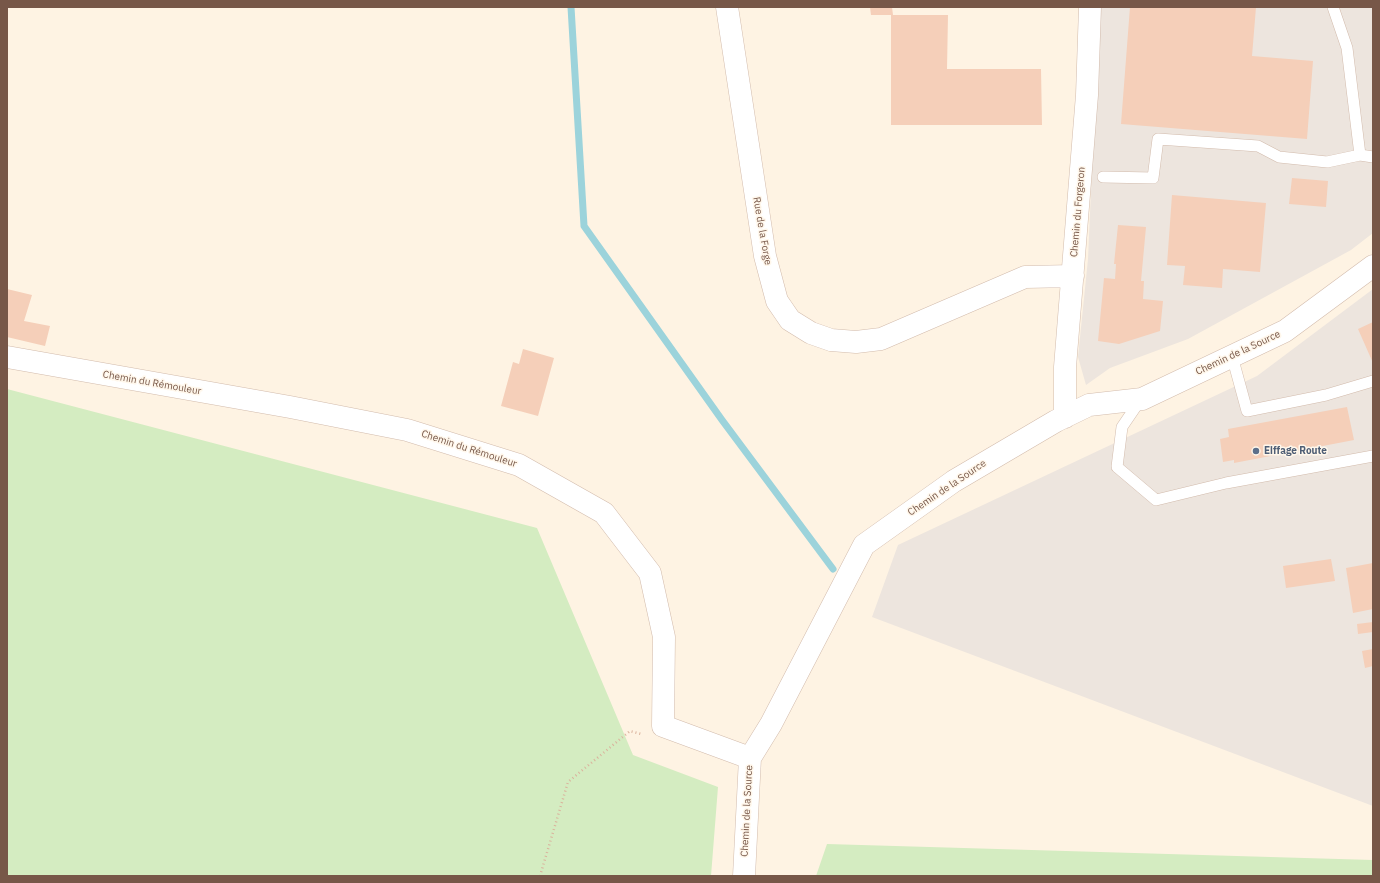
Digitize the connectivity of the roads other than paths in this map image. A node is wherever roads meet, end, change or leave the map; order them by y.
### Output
1 (727, 7) edge
2 (1090, 7) edge
3 (1333, 7) edge
4 (1360, 154) junction
5 (1373, 156) edge
6 (1103, 177) dead end
7 (1373, 266) edge
8 (1073, 276) junction
9 (1232, 356) junction
10 (7, 357) edge
11 (1373, 380) edge
12 (1142, 398) junction
13 (1064, 416) junction
14 (1373, 456) edge
15 (750, 758) junction
16 (744, 876) edge

1 - 8 street, Rue de la Forge
2 - 8 street, Chemin du Forgeron
3 - 4 lane
4 - 5 lane
4 - 6 lane
7 - 9 street, Chemin de la Source
8 - 13 street, Chemin du Forgeron
9 - 11 lane
9 - 12 street, Chemin de la Source
10 - 15 street, Chemin du Rémouleur
12 - 13 street, Chemin de la Source
12 - 14 lane
13 - 15 street, Chemin de la Source
15 - 16 street, Chemin de la Source

